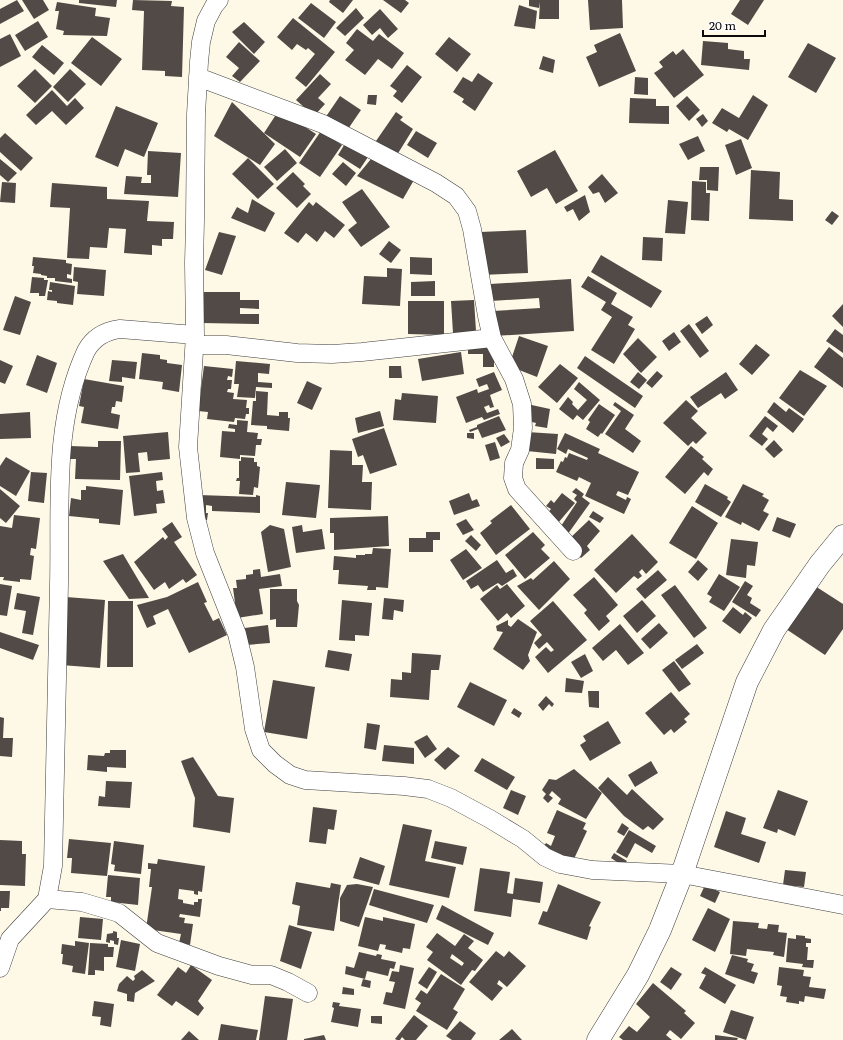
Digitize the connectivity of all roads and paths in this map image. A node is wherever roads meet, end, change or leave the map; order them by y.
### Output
1 (219, 0) edge
2 (198, 77) junction
3 (492, 338) junction
4 (195, 340) junction
5 (843, 536) edge
6 (572, 551) dead end
7 (682, 874) junction
8 (47, 899) junction
9 (843, 905) edge
10 (5, 942) edge
11 (0, 968) edge
12 (308, 993) dead end
13 (598, 1040) edge

1 - 2 street
2 - 3 street
2 - 4 street
3 - 4 street
3 - 6 street
4 - 7 street
4 - 8 street
5 - 7 street
7 - 9 street
7 - 13 street
8 - 10 street
8 - 12 street
10 - 11 street

